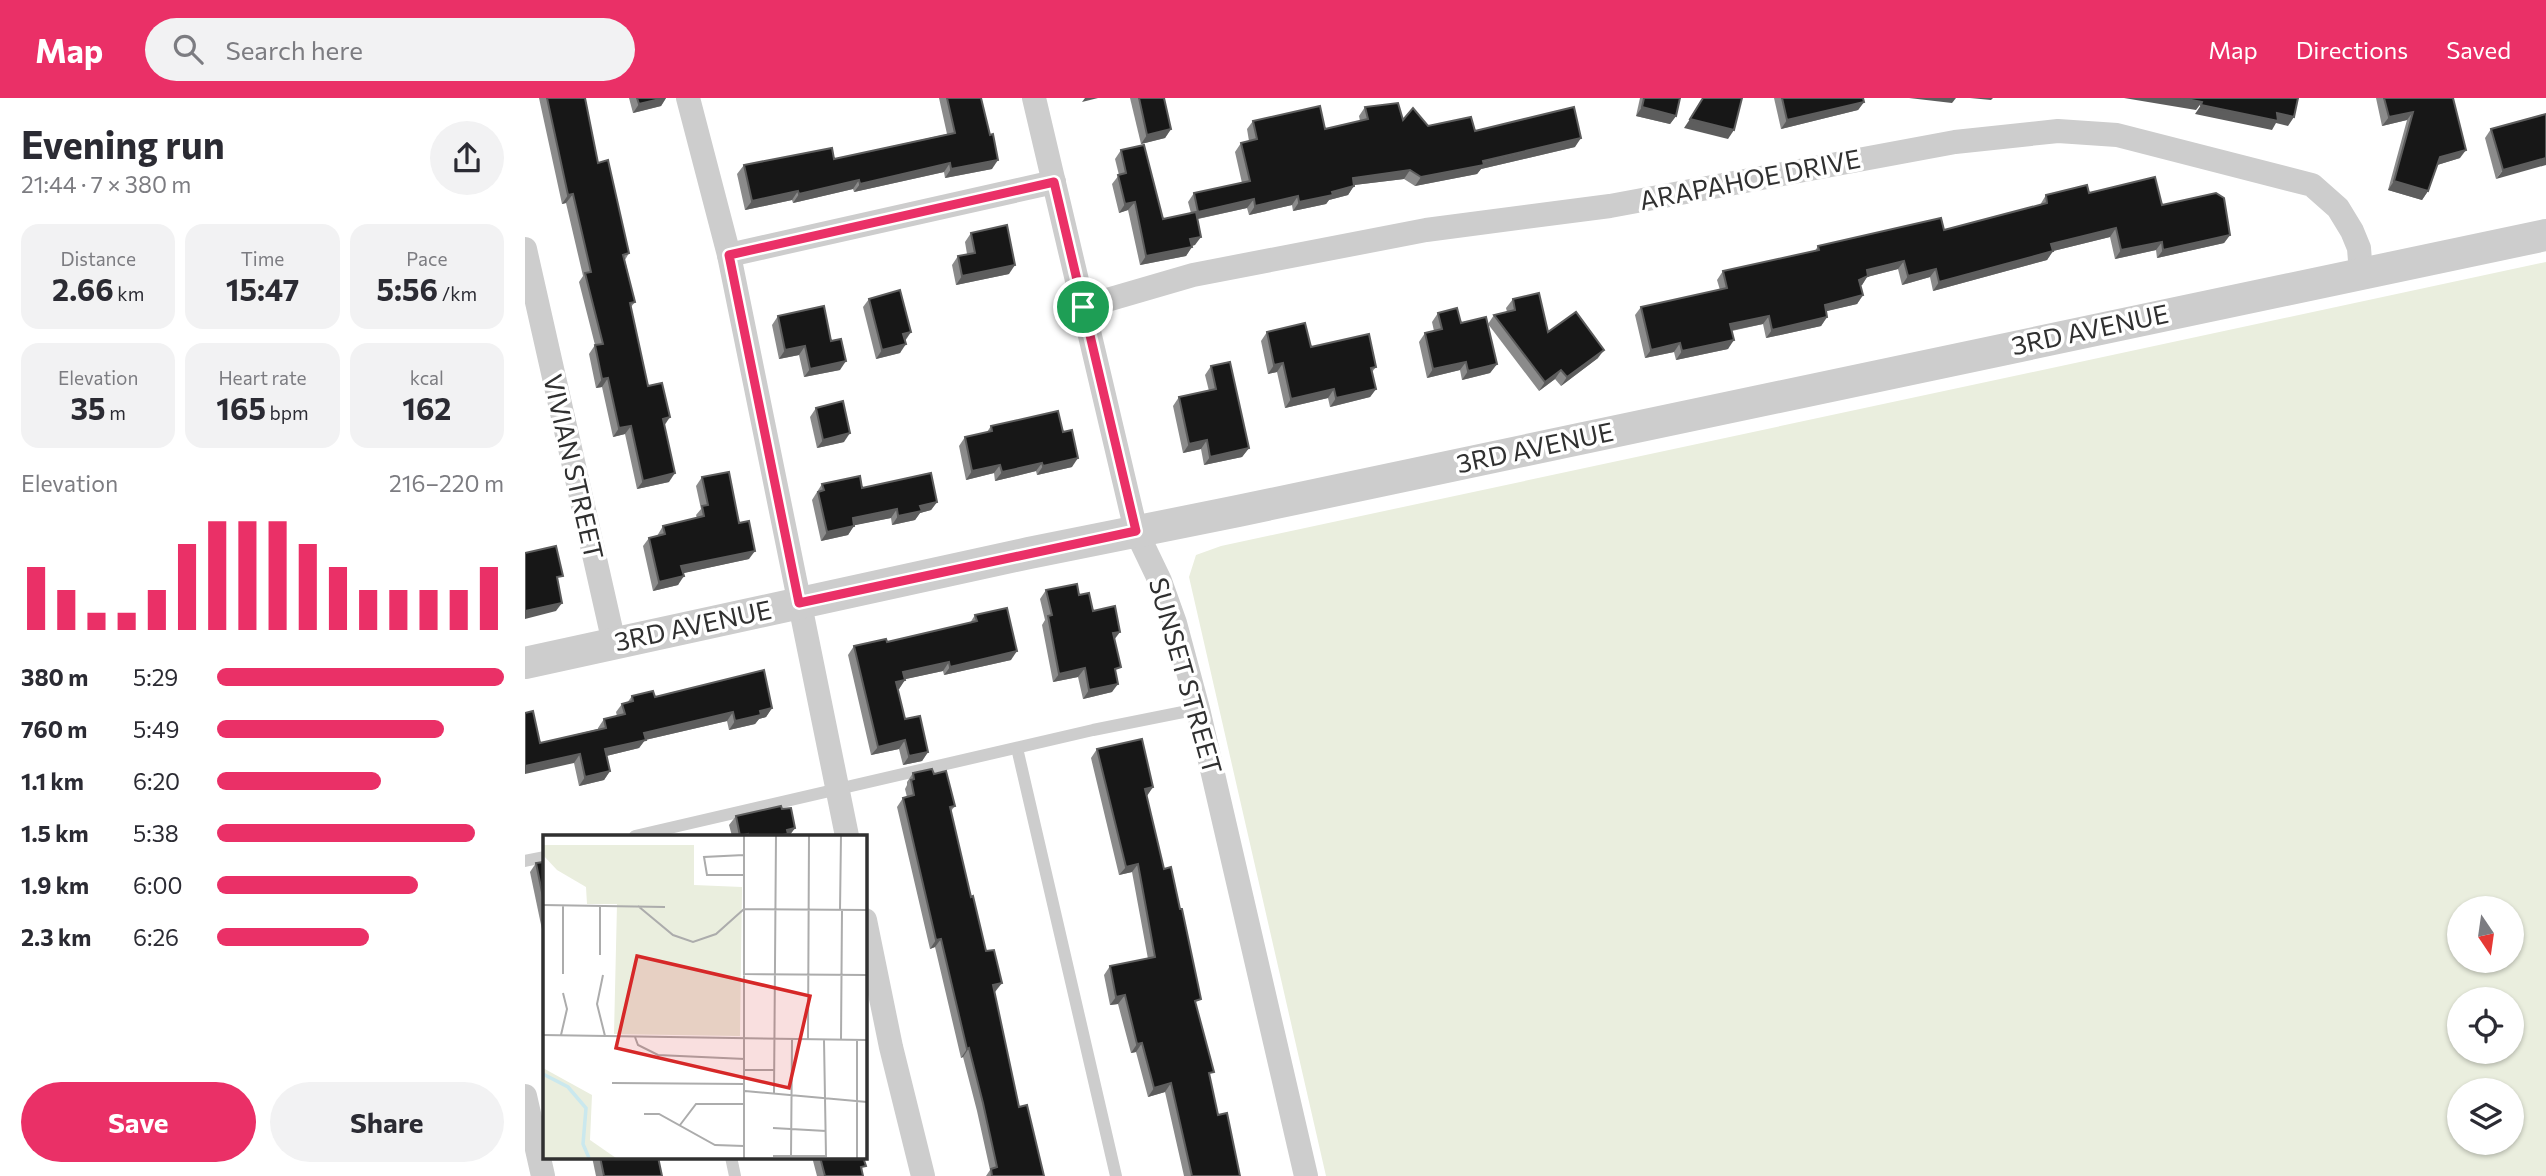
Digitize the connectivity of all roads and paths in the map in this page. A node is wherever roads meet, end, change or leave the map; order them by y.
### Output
1 (688, 98) edge
2 (1034, 98) edge
3 (1054, 182) junction
4 (2546, 235) edge
5 (525, 249) edge
6 (729, 255) junction
7 (2361, 274) junction
8 (1083, 307) junction
9 (1136, 531) junction
10 (799, 603) junction
11 (614, 643) junction
12 (525, 663) edge
13 (1198, 709) junction
14 (1017, 748) junction
15 (837, 790) junction
16 (655, 834) edge
17 (847, 835) edge
18 (543, 857) edge
19 (525, 861) edge
20 (866, 925) edge
21 (525, 1096) edge
22 (731, 1158) edge
23 (543, 1176) edge
24 (735, 1176) edge
25 (923, 1176) edge
26 (1116, 1176) edge
27 (1306, 1176) edge

1 - 6 street
2 - 3 street, SUNSET STREET
3 - 6 street
3 - 8 street, SUNSET STREET
4 - 7 street, 3RD AVENUE
5 - 11 street, VIVIAN STREET
6 - 10 street
7 - 8 street, ARAPAHOE DRIVE
7 - 9 street, 3RD AVENUE
8 - 9 street, SUNSET STREET
9 - 10 street, 3RD AVENUE
9 - 13 street, SUNSET STREET
10 - 11 street, 3RD AVENUE
10 - 15 street
11 - 12 street, 3RD AVENUE
13 - 14 lane
13 - 27 street, SUNSET STREET
14 - 15 lane
14 - 26 lane
15 - 16 lane
15 - 17 street
18 - 19 lane
20 - 25 street
21 - 23 street
22 - 24 lane

